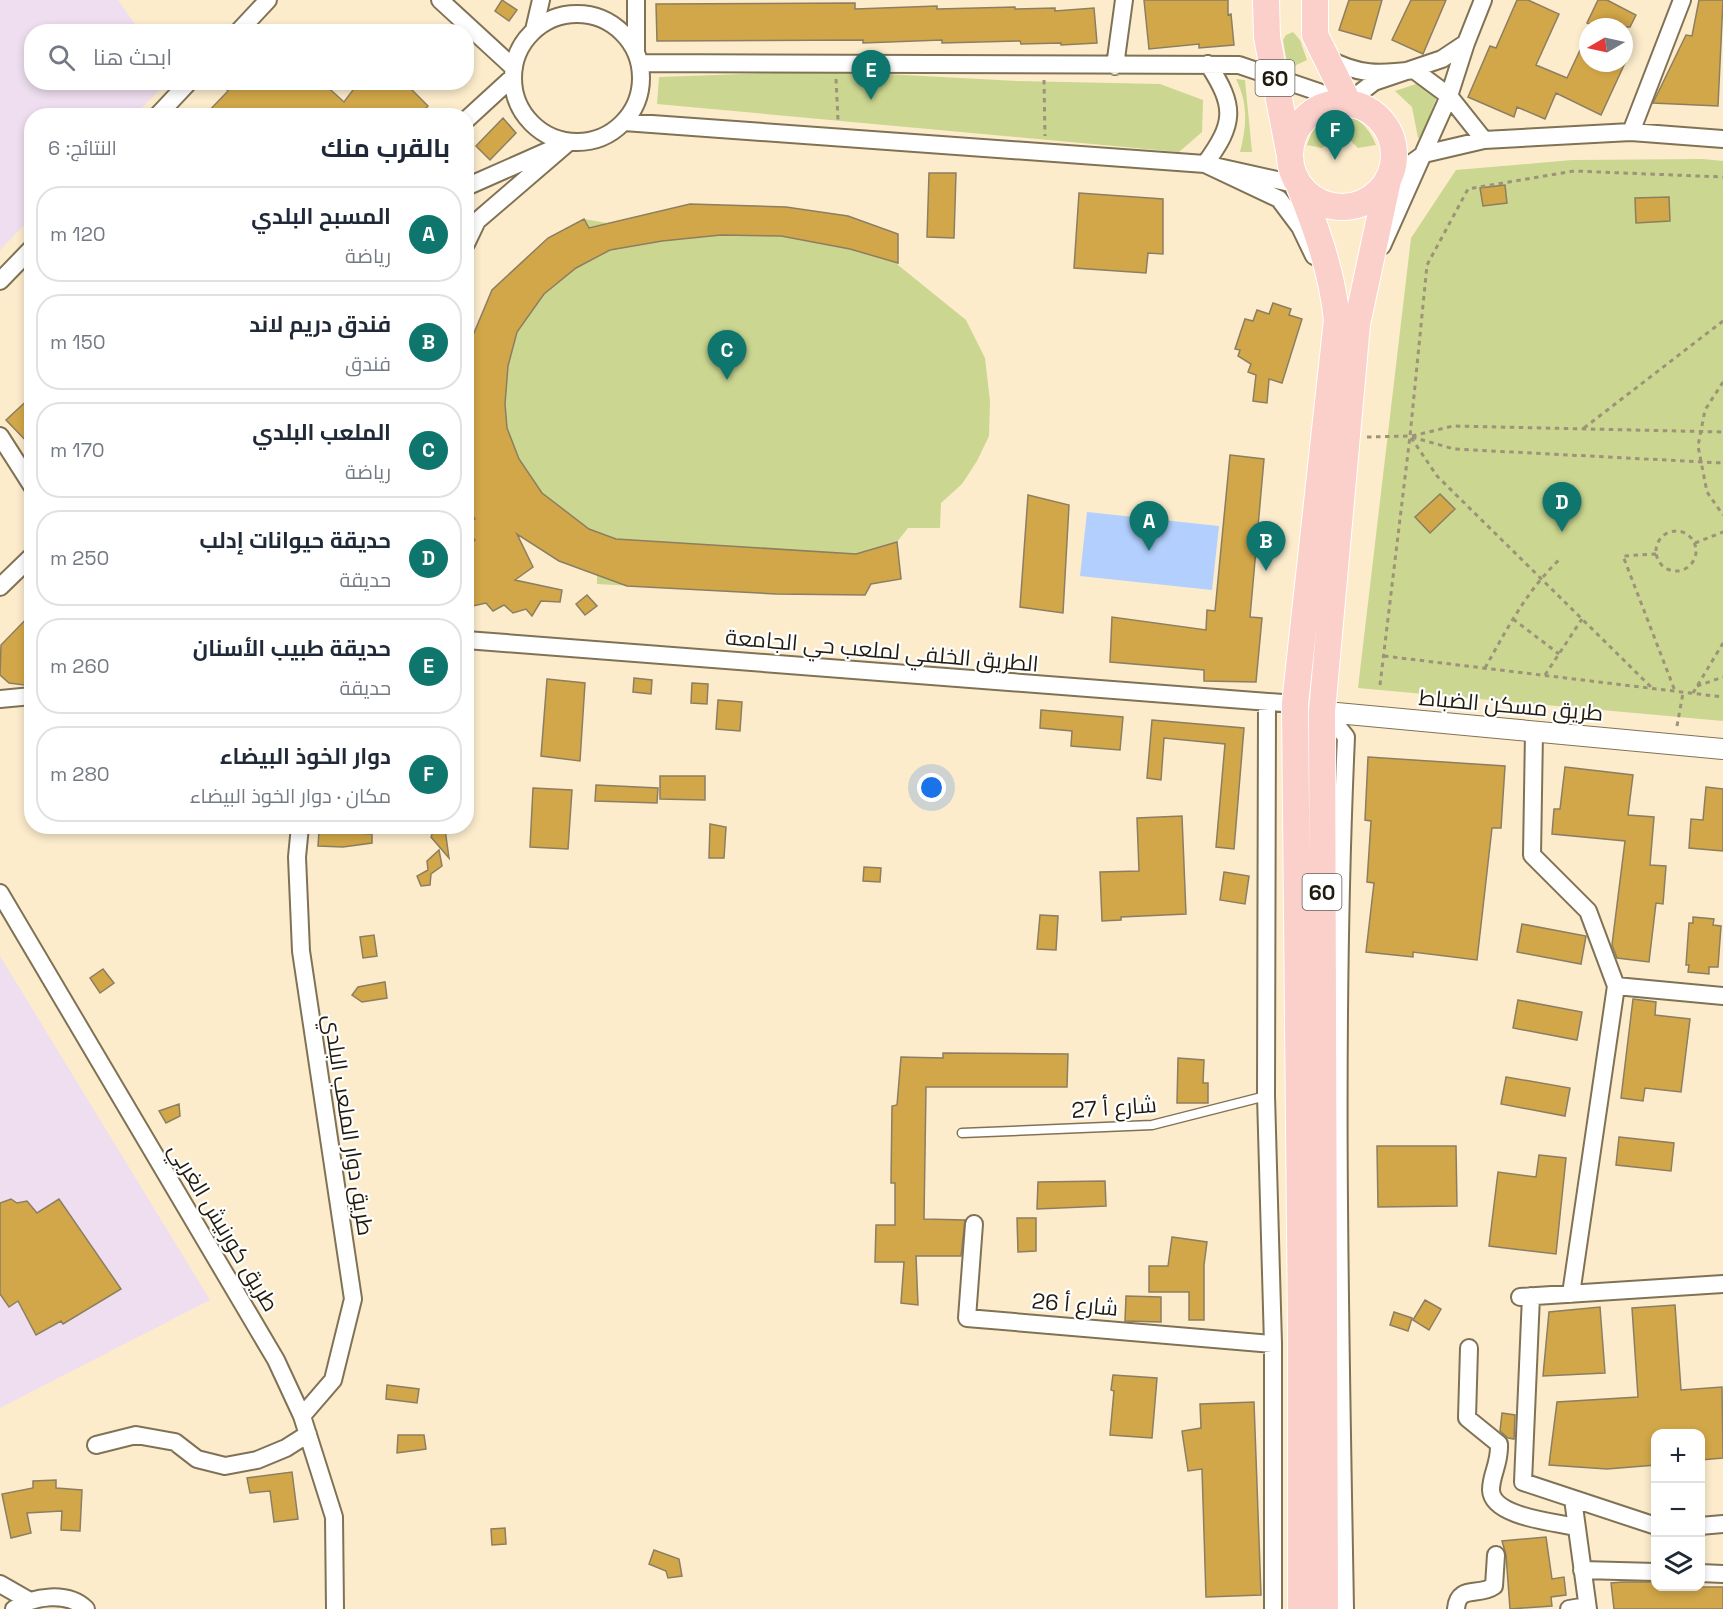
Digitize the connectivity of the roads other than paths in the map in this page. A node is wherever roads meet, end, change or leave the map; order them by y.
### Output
1 (268, 0) edge
2 (440, 0) edge
3 (542, 0) edge
4 (636, 0) edge
5 (1124, 0) edge
6 (1266, 0) edge
7 (1315, 0) edge
8 (1483, 0) edge
9 (1682, 0) edge
10 (246, 24) edge
11 (465, 24) edge
12 (534, 30) junction
13 (474, 33) edge
14 (1267, 37) junction
15 (1466, 43) junction
16 (638, 57) junction
17 (1326, 58) junction
18 (1208, 64) junction
19 (1239, 65) junction
20 (1115, 66) junction
21 (1414, 70) junction
22 (514, 72) junction
23 (1275, 76) junction
24 (181, 90) edge
25 (1449, 96) junction
26 (1348, 102) junction
27 (165, 108) edge
28 (474, 112) edge
29 (624, 122) junction
30 (1631, 132) junction
31 (1723, 139) edge
32 (1484, 140) junction
33 (569, 142) junction
34 (1424, 154) junction
35 (1290, 155) junction
36 (1205, 164) junction
37 (1388, 180) junction
38 (474, 184) edge
39 (1299, 185) junction
40 (474, 227) edge
41 (24, 256) edge
42 (1369, 276) junction
43 (0, 281) edge
44 (1335, 298) junction
45 (0, 436) edge
46 (24, 474) edge
47 (24, 564) edge
48 (0, 586) edge
49 (474, 641) edge
50 (24, 697) edge
51 (0, 699) edge
52 (1267, 703) junction
53 (1295, 704) junction
54 (1324, 711) junction
55 (1534, 732) junction
56 (1723, 749) edge
57 (299, 834) edge
58 (0, 893) edge
59 (1616, 986) junction
60 (1723, 996) edge
61 (1266, 1096) junction
62 (962, 1133) dead end
63 (974, 1224) dead end
64 (1723, 1284) edge
65 (1571, 1294) junction
66 (1273, 1344) junction
67 (1469, 1348) dead end
68 (302, 1416) junction
69 (308, 1434) junction
70 (96, 1445) dead end
71 (1573, 1499) junction
72 (1651, 1524) edge
73 (1723, 1524) edge
74 (1705, 1526) edge
75 (1576, 1527) junction
76 (1496, 1555) dead end
77 (1582, 1570) junction
78 (1651, 1572) edge
79 (1705, 1573) edge
80 (1723, 1574) edge
81 (0, 1584) edge
82 (0, 1598) edge
83 (28, 1600) junction
84 (1587, 1607) edge
85 (14, 1609) edge
86 (86, 1609) edge
87 (334, 1609) edge
88 (1273, 1609) edge
89 (1301, 1609) edge
90 (1325, 1609) edge
91 (1345, 1609) edge
92 (1456, 1609) edge
93 (1569, 1609) edge

1 - 10 street
2 - 11 street
3 - 12 street
4 - 16 street
5 - 20 street
6 - 14 main road, 60
7 - 17 main road, 60
8 - 15 street
9 - 30 street
12 - 16 street
12 - 22 street
13 - 22 street
14 - 19 street
14 - 23 main road, 60
15 - 21 street
15 - 25 street
16 - 20 street
16 - 29 street
17 - 21 street
17 - 26 main road, 60
18 - 19 street
18 - 20 street
18 - 36 street
19 - 23 street
21 - 25 street
21 - 26 street
22 - 28 street
22 - 33 street
23 - 26 street
23 - 35 main road, 60
24 - 27 street
25 - 32 street
25 - 34 street
26 - 35 main road
26 - 37 main road
29 - 33 street
29 - 36 street
30 - 31 street
30 - 32 street
32 - 34 street
33 - 38 street
33 - 40 street
34 - 37 street
34 - 42 street
35 - 39 main road
36 - 39 street
36 - 44 street
37 - 39 main road
37 - 42 main road, 60
39 - 44 main road, 60
41 - 43 street
42 - 54 main road, 60
44 - 53 main road, 60
45 - 46 street
47 - 48 street
49 - 52 street, الطريق الخلفي لملعب حي الجامعة
50 - 51 street
52 - 53 street, الطريق الخلفي لملعب حي الجامعة
52 - 61 street
53 - 54 street, طريق مسكن الضباط
53 - 89 main road, 60
54 - 55 street, طريق مسكن الضباط
54 - 90 main road, 60
54 - 91 street
55 - 56 street, طريق مسكن الضباط
55 - 59 street
57 - 68 street, طريق دوار الملعب البلدي
58 - 68 street, طريق كورنيش الغربي
59 - 60 street
59 - 65 street
61 - 62 lane, شارع أ 27
61 - 66 street
63 - 66 street, شارع أ 26
64 - 65 street
65 - 71 street
66 - 88 street
67 - 75 street
68 - 69 street, طريق كورنيش الغربي
69 - 70 street
69 - 87 street, طريق كورنيش الغربي
71 - 72 street
71 - 75 street
73 - 74 street
75 - 77 street
76 - 92 street
77 - 78 street
77 - 84 street
79 - 80 street
81 - 83 street
82 - 83 street
83 - 85 street
83 - 86 street
84 - 93 street

